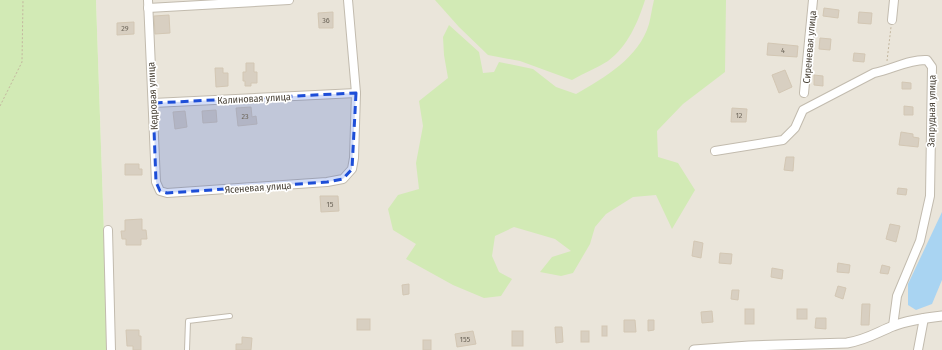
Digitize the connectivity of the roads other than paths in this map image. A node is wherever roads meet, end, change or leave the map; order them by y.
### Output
1 (289, 0) edge
2 (348, 0) edge
3 (813, 0) edge
4 (894, 0) edge
5 (148, 4) edge
6 (892, 20) road end
7 (356, 93) junction
8 (804, 93) dead end
9 (153, 103) junction
10 (715, 151) dead end
11 (160, 191) joint
12 (108, 230) dead end
13 (230, 316) dead end
14 (942, 316) edge
15 (924, 318) junction
16 (893, 326) junction
17 (112, 350) edge
18 (187, 350) edge
19 (694, 350) edge
20 (918, 350) edge

1 - 5 street
2 - 7 street
3 - 8 street, Сиреневая улица
4 - 6 street
5 - 9 street, Кедровая улица
7 - 9 street, Калиновая улица
7 - 11 street, Ясеневая улица
9 - 11 street, Кедровая улица
10 - 16 street, Запрудная улица
12 - 17 street
13 - 18 lane
14 - 15 street
15 - 16 street
15 - 20 street
16 - 19 street

